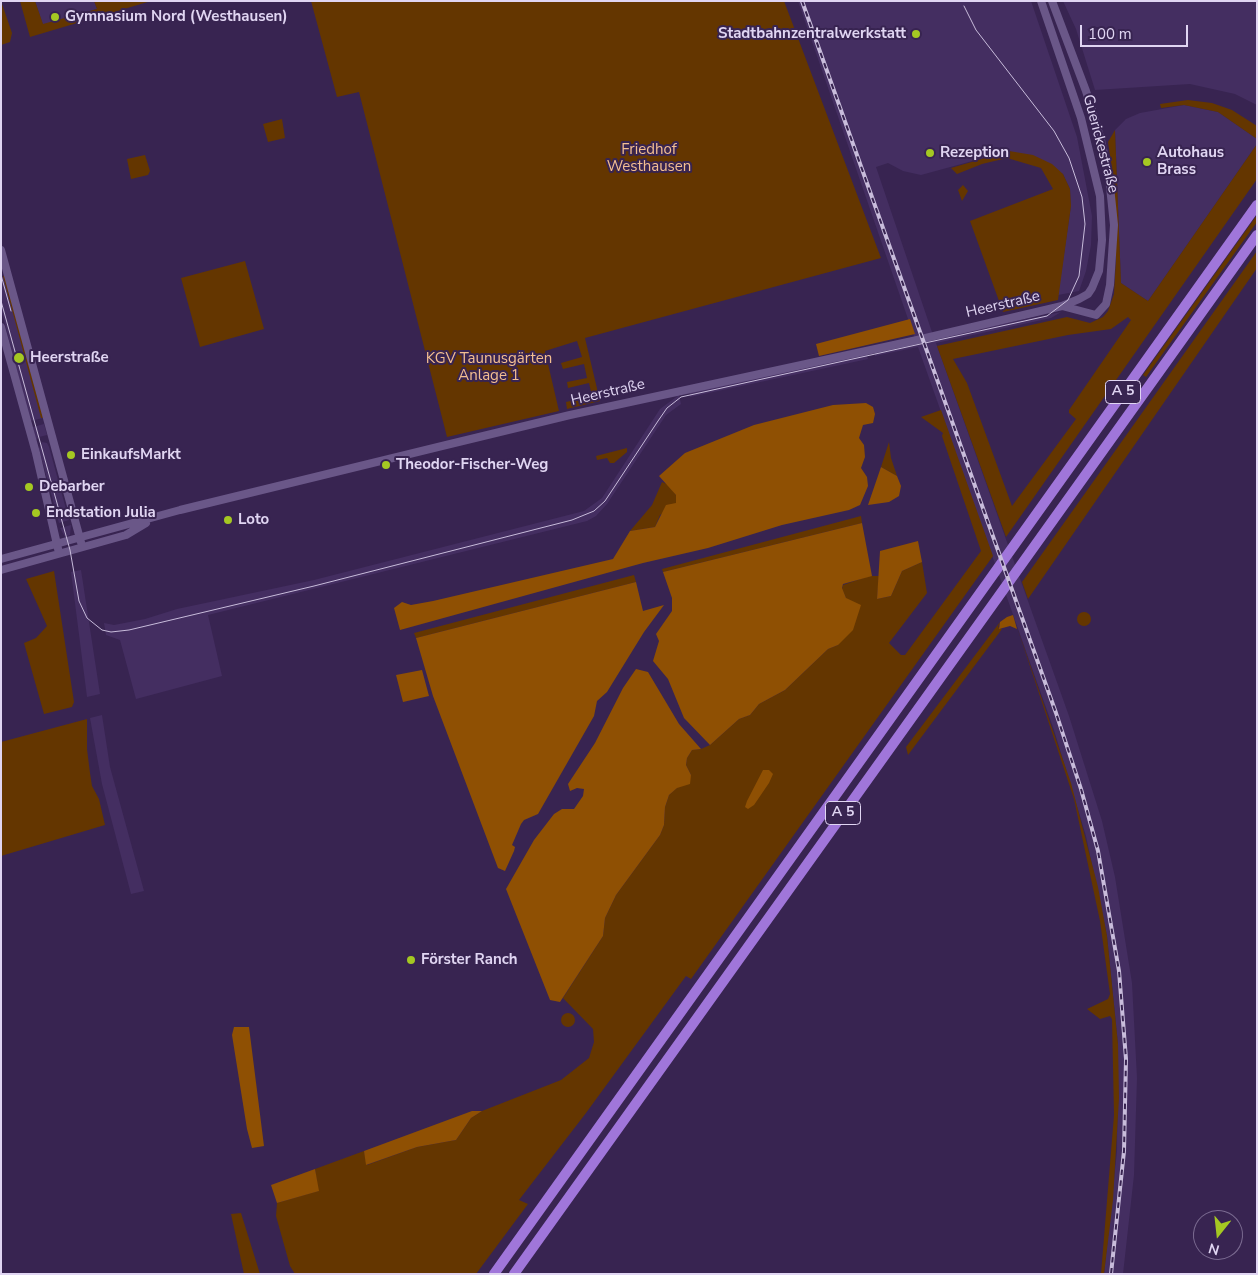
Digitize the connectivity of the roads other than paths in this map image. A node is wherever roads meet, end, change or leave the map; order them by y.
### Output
1 (1041, 1) edge
2 (1052, 1) edge
3 (1257, 205) edge
4 (1257, 235) edge
5 (1, 250) edge
6 (1062, 306) junction
7 (1, 326) edge
8 (81, 542) junction
9 (58, 549) junction
10 (1, 559) edge
11 (1, 570) edge
12 (494, 1274) edge
13 (514, 1274) edge

1 - 6 main road, Guerickestraße
2 - 6 main road, Guerickestraße
3 - 12 highway, A 5
4 - 13 highway, A 5
5 - 8 main road
6 - 8 main road, Heerstraße
7 - 9 main road
8 - 9 main road, Heerstraße
9 - 10 main road, Heerstraße
9 - 11 main road, Heerstraße

